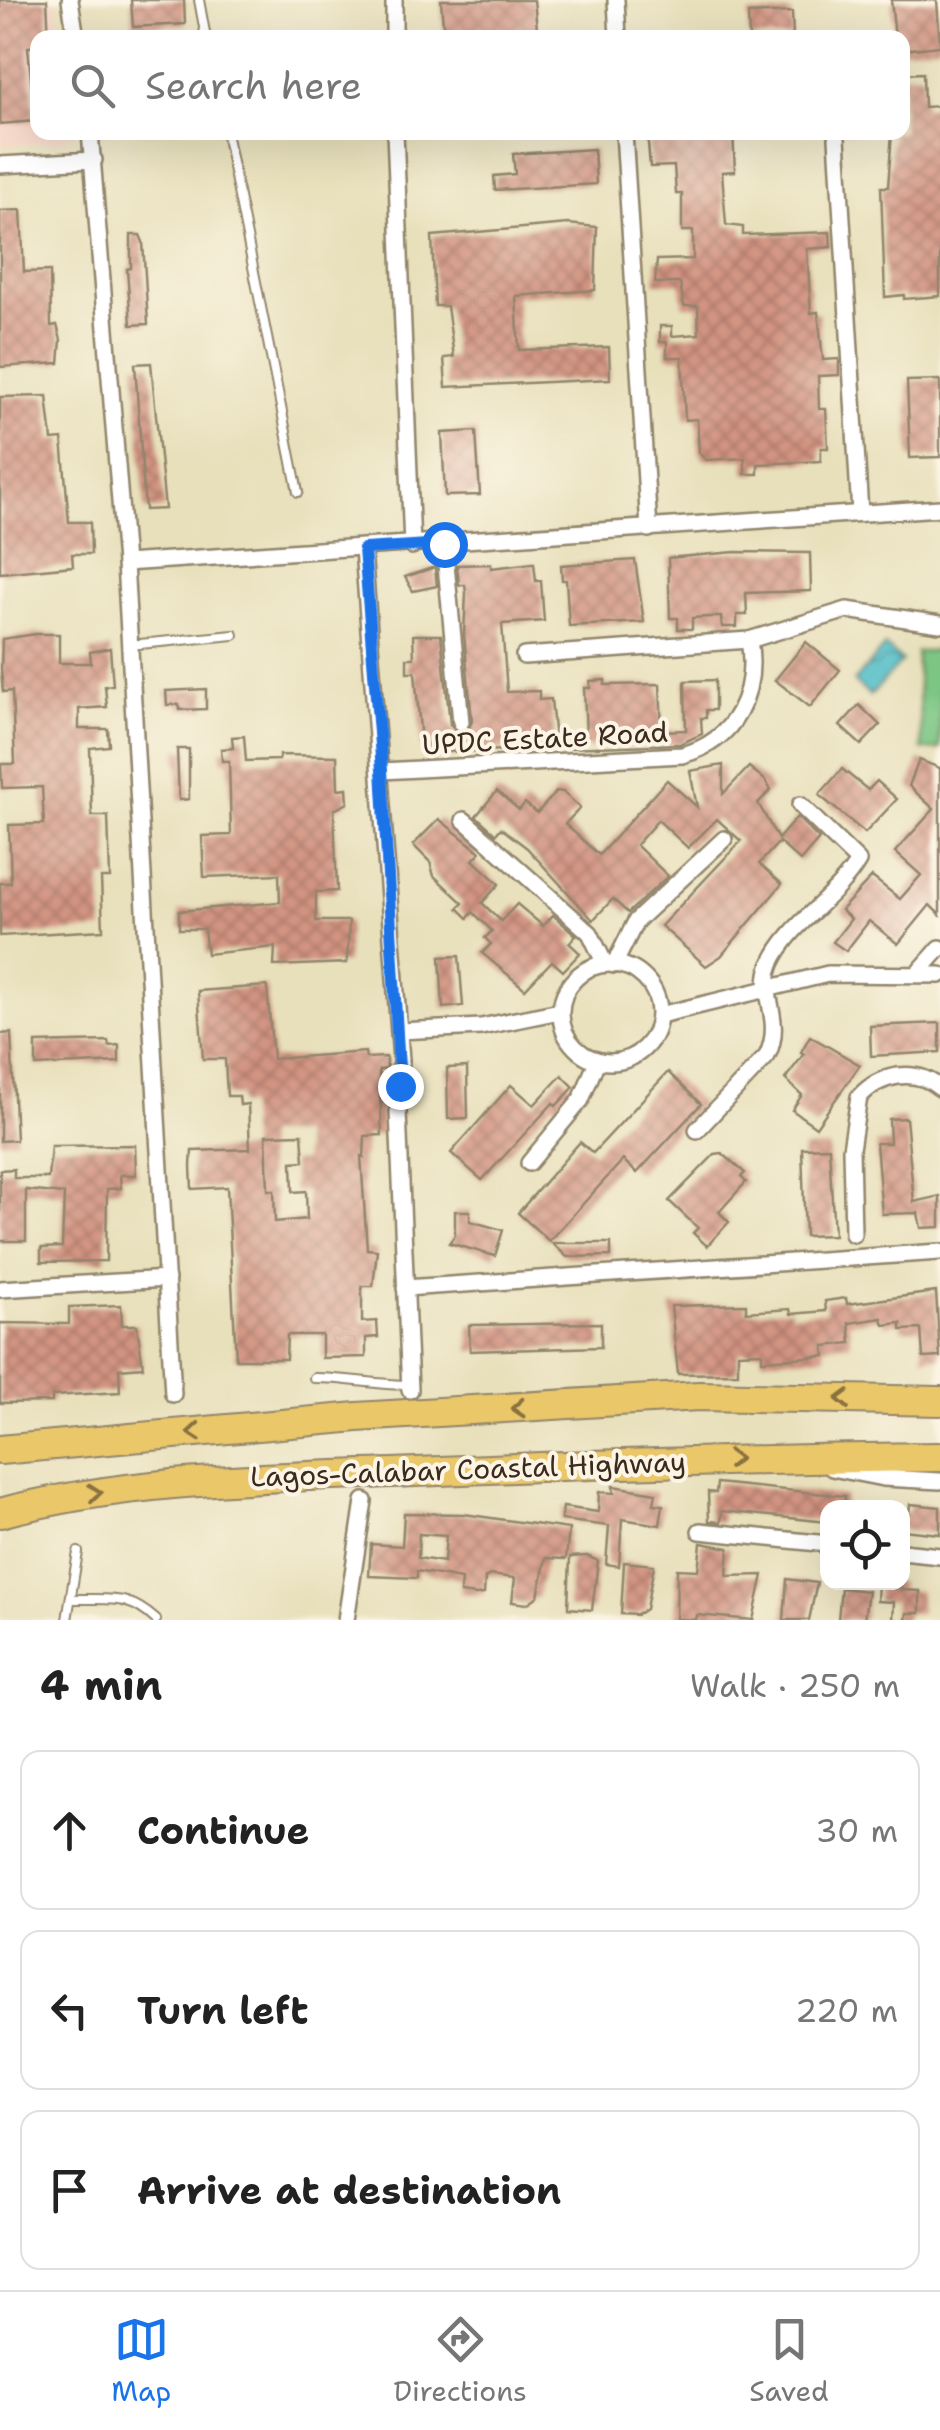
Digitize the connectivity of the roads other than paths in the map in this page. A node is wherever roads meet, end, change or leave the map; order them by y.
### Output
1 (70, 0) edge
2 (199, 0) edge
3 (394, 0) edge
4 (616, 0) edge
5 (75, 30) edge
6 (205, 30) edge
7 (394, 30) edge
8 (618, 30) edge
9 (91, 140) edge
10 (228, 140) edge
11 (396, 140) edge
12 (625, 140) edge
13 (837, 140) edge
14 (94, 160) junction
15 (0, 166) edge
16 (298, 492) dead end
17 (940, 508) edge
18 (860, 513) junction
19 (649, 529) junction
20 (444, 544) junction
21 (412, 546) junction
22 (364, 549) junction
23 (125, 564) junction
24 (940, 624) edge
25 (234, 635) dead end
26 (749, 640) junction
27 (130, 646) junction
28 (524, 656) dead end
29 (461, 722) dead end
30 (382, 770) junction
31 (800, 805) dead end
32 (464, 820) dead end
33 (724, 839) dead end
34 (940, 948) edge
35 (610, 964) junction
36 (918, 973) junction
37 (940, 975) edge
38 (768, 987) junction
39 (560, 1011) junction
40 (660, 1015) junction
41 (399, 1031) junction
42 (597, 1061) junction
43 (940, 1088) edge
44 (698, 1130) dead end
45 (529, 1163) dead end
46 (853, 1234) dead end
47 (940, 1252) edge
48 (167, 1279) junction
49 (405, 1288) junction
50 (0, 1289) edge
51 (314, 1378) dead end
52 (410, 1388) joint
53 (173, 1394) dead end
54 (940, 1400) edge
55 (0, 1450) edge
56 (940, 1457) edge
57 (778, 1458) junction
58 (940, 1481) edge
59 (364, 1501) dead end
60 (0, 1513) edge
61 (700, 1531) dead end
62 (820, 1543) edge
63 (78, 1552) dead end
64 (910, 1553) edge
65 (940, 1556) edge
66 (74, 1599) junction
67 (67, 1620) edge
68 (156, 1620) edge
69 (348, 1620) edge

1 - 5 street
2 - 6 lane
3 - 7 street
4 - 8 street
9 - 14 street
10 - 16 lane
11 - 21 street
12 - 19 street
13 - 18 street
14 - 15 street
14 - 23 street
17 - 18 street
18 - 19 street
19 - 20 street
20 - 21 street
20 - 29 street
21 - 22 street
22 - 23 street
22 - 30 street
23 - 27 street
24 - 26 street
25 - 27 lane
26 - 28 street
26 - 30 street, UPDC Estate Road
27 - 48 street
30 - 41 street
31 - 38 street
32 - 35 street
33 - 35 street
34 - 36 street
35 - 39 street
35 - 40 street
36 - 37 street
36 - 38 street
38 - 40 street
38 - 44 street
39 - 41 street
39 - 42 street
40 - 42 street
41 - 49 street
42 - 45 street
43 - 46 street
47 - 49 street
48 - 50 street
48 - 53 street
49 - 52 street
51 - 52 lane
54 -> 55 highway, Lagos-Calabar Coastal Highway
56 - 57 highway, Lagos-Calabar Coastal Highway
57 - 58 street
60 -> 57 highway, Lagos-Calabar Coastal Highway
59 - 69 street
61 - 62 street
63 - 66 lane
64 - 65 street
66 - 67 lane
66 - 68 lane

